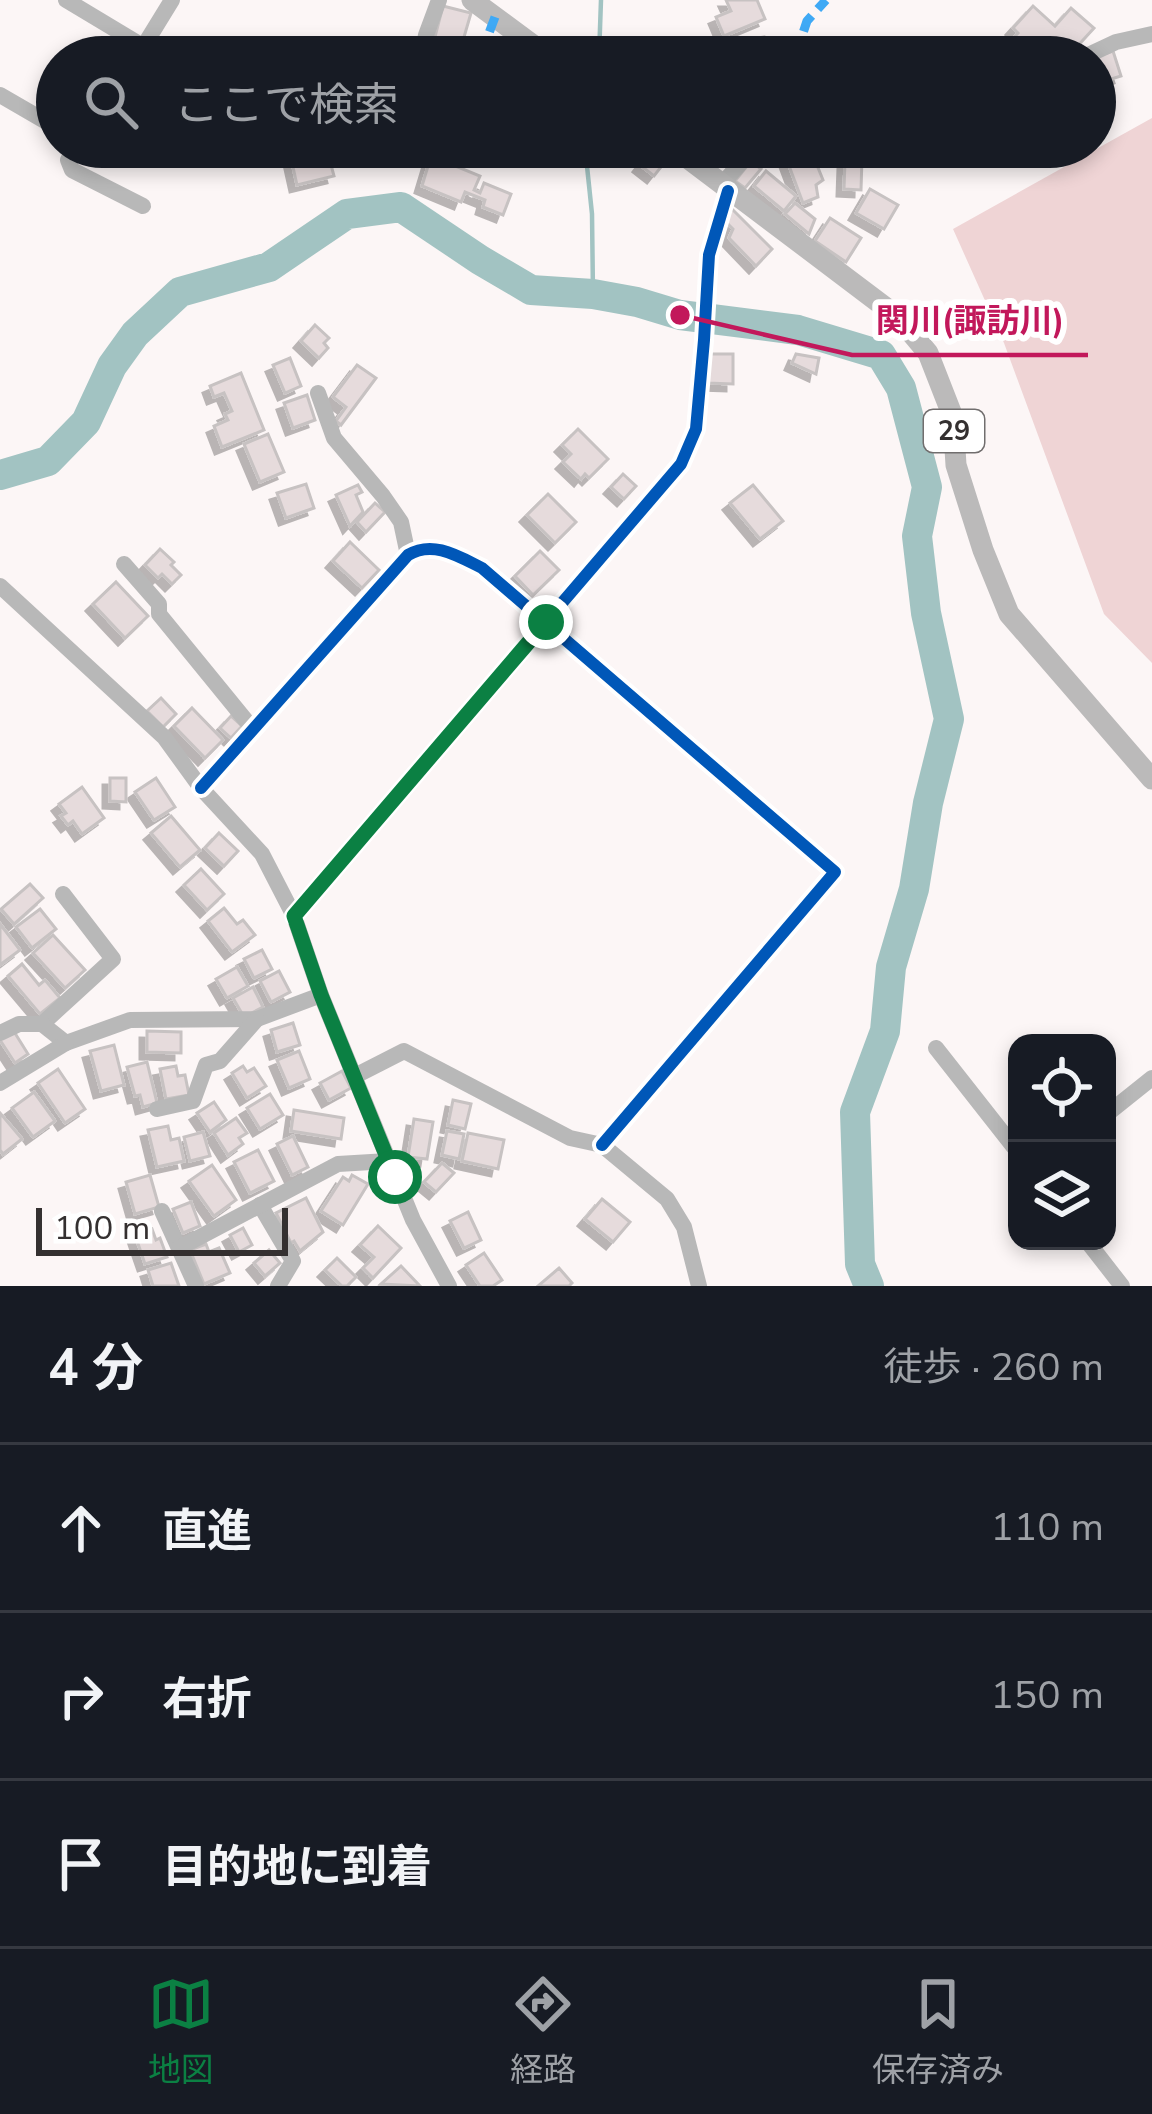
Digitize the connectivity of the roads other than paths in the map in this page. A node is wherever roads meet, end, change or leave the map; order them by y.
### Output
1 (66, 0) edge
2 (172, 0) edge
3 (439, 0) edge
4 (472, 0) edge
5 (1152, 34) edge
6 (117, 36) edge
7 (150, 36) edge
8 (426, 36) edge
9 (520, 36) edge
10 (1116, 43) edge
11 (0, 95) edge
12 (36, 116) edge
13 (71, 168) edge
14 (699, 168) edge
15 (739, 168) edge
16 (724, 188) junction
17 (142, 206) dead end
18 (318, 393) dead end
19 (408, 555) junction
20 (124, 564) dead end
21 (0, 586) edge
22 (546, 622) junction
23 (252, 728) junction
24 (1152, 779) edge
25 (201, 788) junction
26 (63, 894) dead end
27 (294, 916) junction
28 (321, 995) junction
29 (257, 1019) junction
30 (42, 1024) junction
31 (0, 1033) edge
32 (66, 1043) junction
33 (936, 1048) dead end
34 (355, 1076) junction
35 (1152, 1078) edge
36 (0, 1083) edge
37 (1116, 1107) edge
38 (157, 1109) dead end
39 (1010, 1142) edge
40 (602, 1144) junction
41 (388, 1161) junction
42 (260, 1205) junction
43 (162, 1211) dead end
44 (179, 1248) junction
45 (1095, 1250) edge
46 (196, 1286) edge
47 (278, 1286) edge
48 (449, 1286) edge
49 (699, 1286) edge
50 (1123, 1286) edge

1 - 6 street
2 - 7 street
3 - 8 street
4 - 9 main road
5 - 10 street
11 - 12 street
13 - 17 street
14 - 16 main road, 29
15 - 16 street
16 - 22 street
16 - 24 main road, 29
18 - 19 street
19 - 22 street
19 - 23 street
20 - 23 street
21 - 25 street
22 - 27 street
22 - 40 street
23 - 25 street
25 - 27 street
26 - 30 street
27 - 28 street
28 - 29 street
28 - 34 street
29 - 32 street
29 - 38 street
30 - 31 street
30 - 32 street
32 - 36 street
33 - 39 street
34 - 40 street
34 - 41 street
35 - 37 street
40 - 49 street
41 - 42 street
41 - 48 street
42 - 44 street
42 - 47 street
43 - 44 street
44 - 46 street
45 - 50 street

